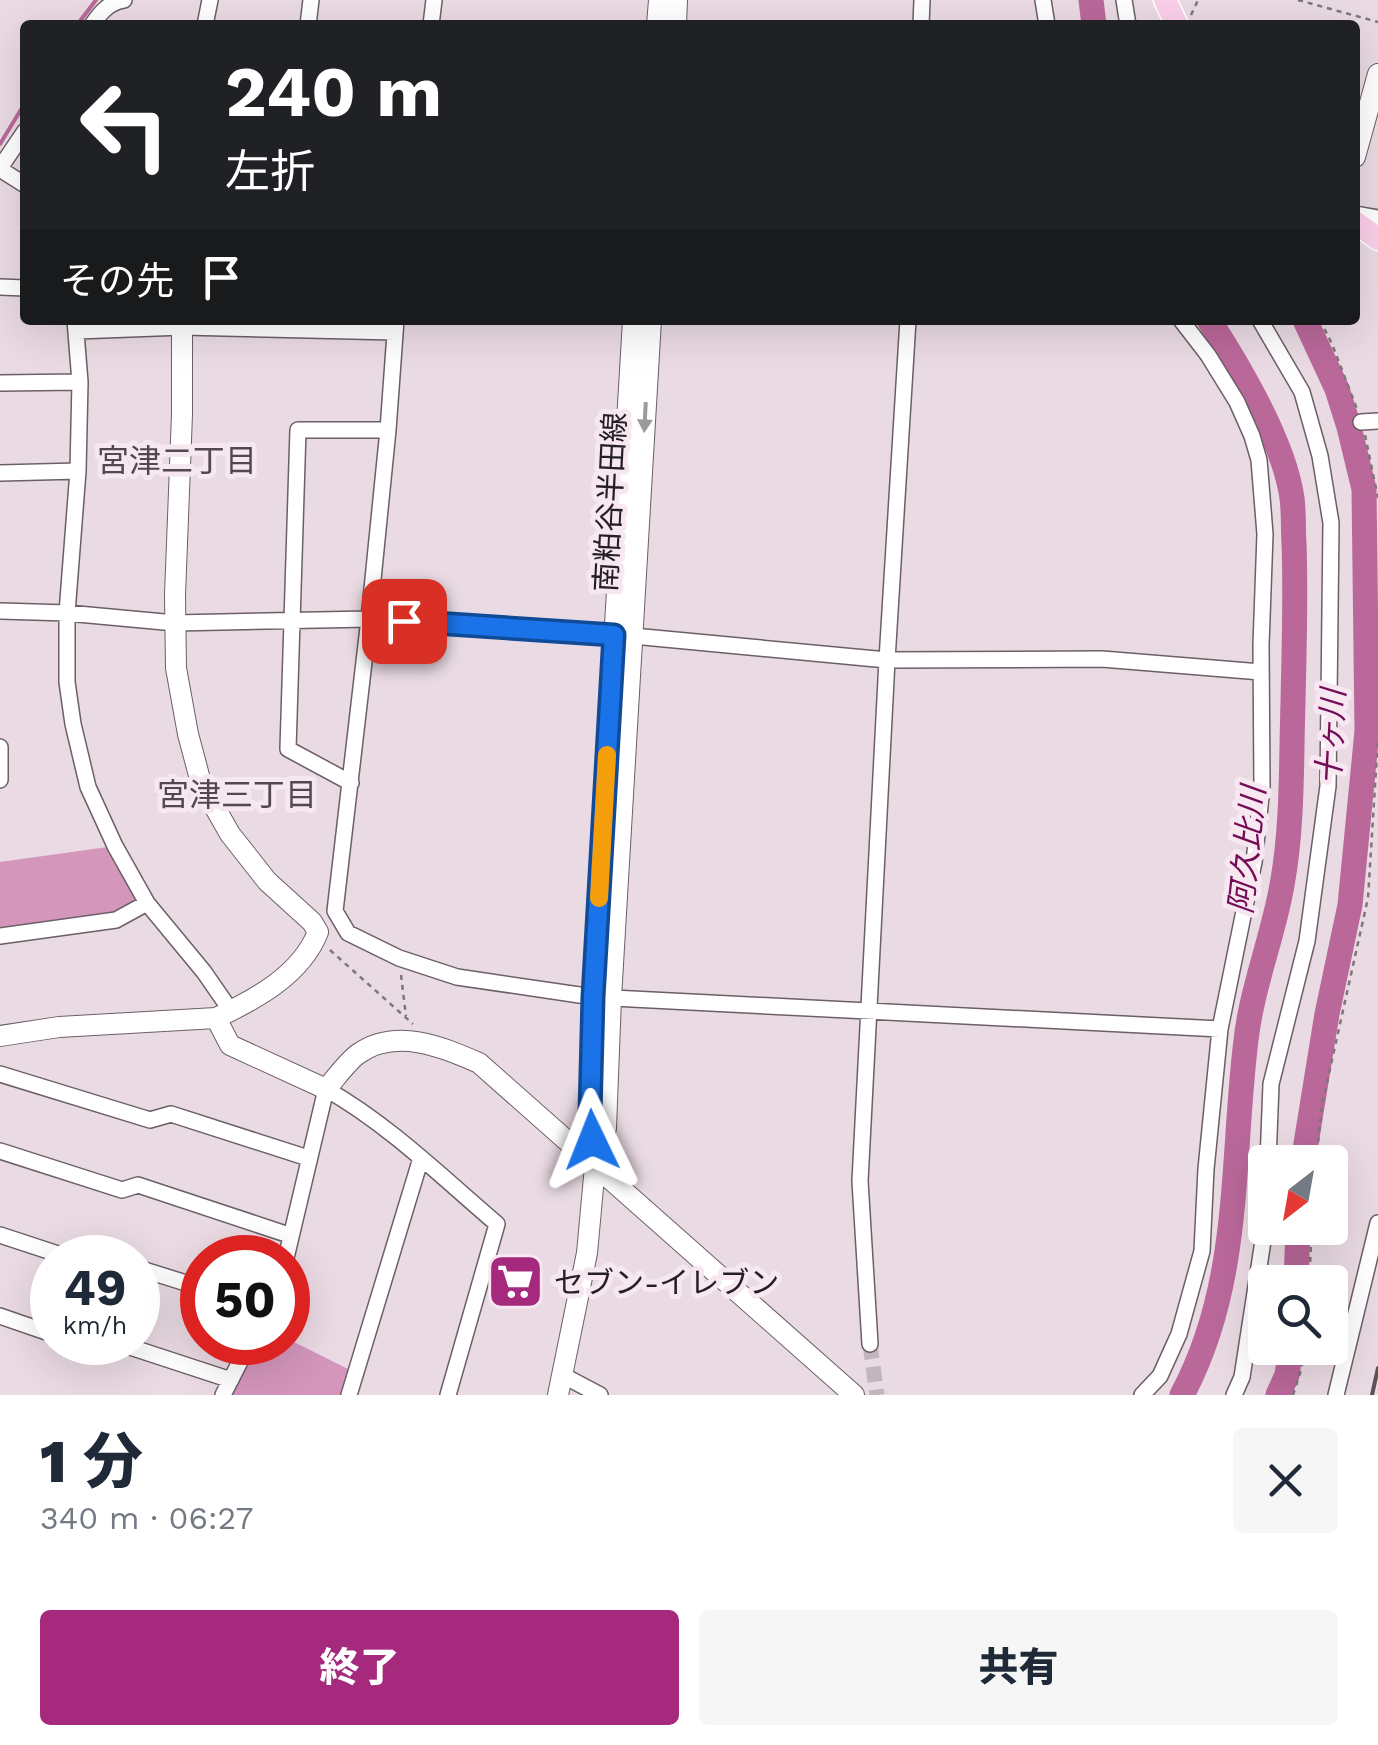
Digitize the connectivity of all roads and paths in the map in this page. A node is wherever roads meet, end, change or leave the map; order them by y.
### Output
1 (124, 0) edge
2 (1298, 0) edge
3 (95, 12) edge
4 (1378, 22) edge
5 (1378, 74) edge
6 (20, 138) edge
7 (1360, 139) edge
8 (0, 168) edge
9 (76, 325) edge
10 (183, 325) edge
11 (333, 325) edge
12 (633, 325) edge
13 (651, 325) edge
14 (908, 325) edge
15 (1185, 325) edge
16 (1263, 325) edge
17 (1322, 325) edge
18 (396, 326) edge
19 (80, 382) junction
20 (0, 383) edge
21 (1374, 420) edge
22 (388, 430) junction
23 (78, 471) junction
24 (0, 473) edge
25 (1378, 498) edge
26 (1, 608) edge
27 (67, 614) junction
28 (369, 619) junction
29 (292, 621) junction
30 (176, 623) junction
31 (0, 626) edge
32 (623, 636) junction
33 (887, 660) junction
34 (1261, 672) junction
35 (1378, 738) edge
36 (0, 747) edge
37 (0, 780) edge
38 (351, 783) junction
39 (148, 903) junction
40 (0, 936) edge
41 (312, 948) junction
42 (399, 958) junction
43 (602, 998) junction
44 (868, 1010) junction
45 (224, 1014) junction
46 (406, 1018) junction
47 (1220, 1029) junction
48 (0, 1036) edge
49 (423, 1042) junction
50 (0, 1074) edge
51 (326, 1089) junction
52 (1269, 1145) edge
53 (1318, 1145) edge
54 (0, 1151) edge
55 (308, 1158) junction
56 (421, 1158) junction
57 (596, 1166) junction
58 (1378, 1223) edge
59 (0, 1235) edge
60 (290, 1235) joint
61 (30, 1245) edge
62 (1262, 1245) edge
63 (0, 1316) edge
64 (30, 1326) edge
65 (870, 1344) tunnel mouth
66 (160, 1360) edge
67 (238, 1365) edge
68 (1300, 1365) edge
69 (561, 1385) edge
70 (227, 1388) edge
71 (349, 1395) edge
72 (448, 1395) edge
73 (600, 1395) edge
74 (854, 1395) edge
75 (1142, 1395) edge
76 (1234, 1395) edge
77 (1293, 1395) edge
78 (1336, 1395) edge

1 - 3 street
2 - 4 path
5 - 7 street
6 - 8 street
9 - 19 street
10 - 30 street
11 - 18 street
12 - 32 street, 南粕谷半田線
13 -> 32 street, 南粕谷半田線
14 - 33 street
15 - 34 street
16 - 52 street
17 - 21 path
18 - 22 street
19 - 20 street
19 - 23 street
21 - 25 path
22 - 28 street
22 - 29 street
23 - 24 street
23 - 27 street
26 - 27 street
26 - 31 street
27 - 30 street
27 - 39 street
28 - 29 street
28 - 32 street
28 - 38 street
29 - 30 street
29 - 38 street
30 - 41 street
32 - 33 street
32 - 43 street, 南粕谷半田線
33 - 34 street
33 - 44 street
34 - 47 street
35 - 53 path
36 - 37 street
38 - 42 street
39 - 40 street
39 - 45 street
41 - 45 street
41 - 46 path
42 - 43 street
42 - 46 path
43 - 44 street
43 - 57 street, 南粕谷半田線
44 - 47 street
44 - 65 street
45 - 48 street
45 - 51 street
46 - 49 path
47 - 75 street
49 - 51 street
49 - 57 street
50 - 55 street
51 - 55 street
51 - 56 street
54 - 60 street
55 - 60 street
56 - 71 street
56 - 72 street
57 - 69 street, 南粕谷半田線
57 - 74 street
58 - 78 street
59 - 61 street
62 - 76 street
63 - 64 street
66 - 70 street
67 - 70 street
68 - 77 path
69 - 73 street

